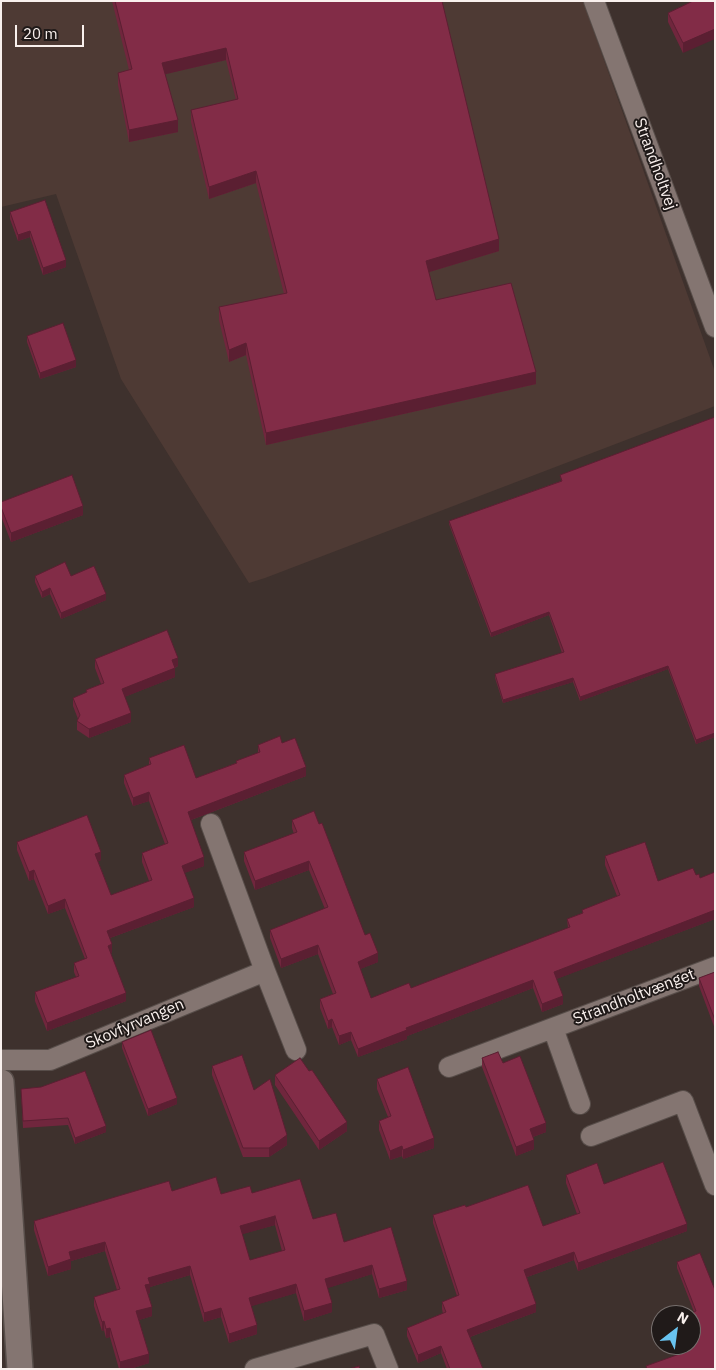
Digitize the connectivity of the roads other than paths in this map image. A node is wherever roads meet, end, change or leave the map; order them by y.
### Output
1 (594, 1) edge
2 (715, 327) edge
3 (211, 824) dead end
4 (715, 967) edge
5 (265, 971) junction
6 (552, 1028) junction
7 (296, 1050) dead end
8 (1, 1060) edge
9 (449, 1067) dead end
10 (1, 1082) edge
11 (580, 1104) dead end
12 (591, 1136) dead end
13 (715, 1185) edge
14 (20, 1369) edge
15 (255, 1369) edge
16 (388, 1369) edge

1 - 2 street, Strandholtvej
3 - 5 street
4 - 6 street, Strandholtvænget
5 - 7 street
5 - 8 street, Skovfyrvangen
6 - 9 street, Strandholtvænget
6 - 11 street, Strandholtvænget
10 - 14 street
12 - 13 street
15 - 16 street

